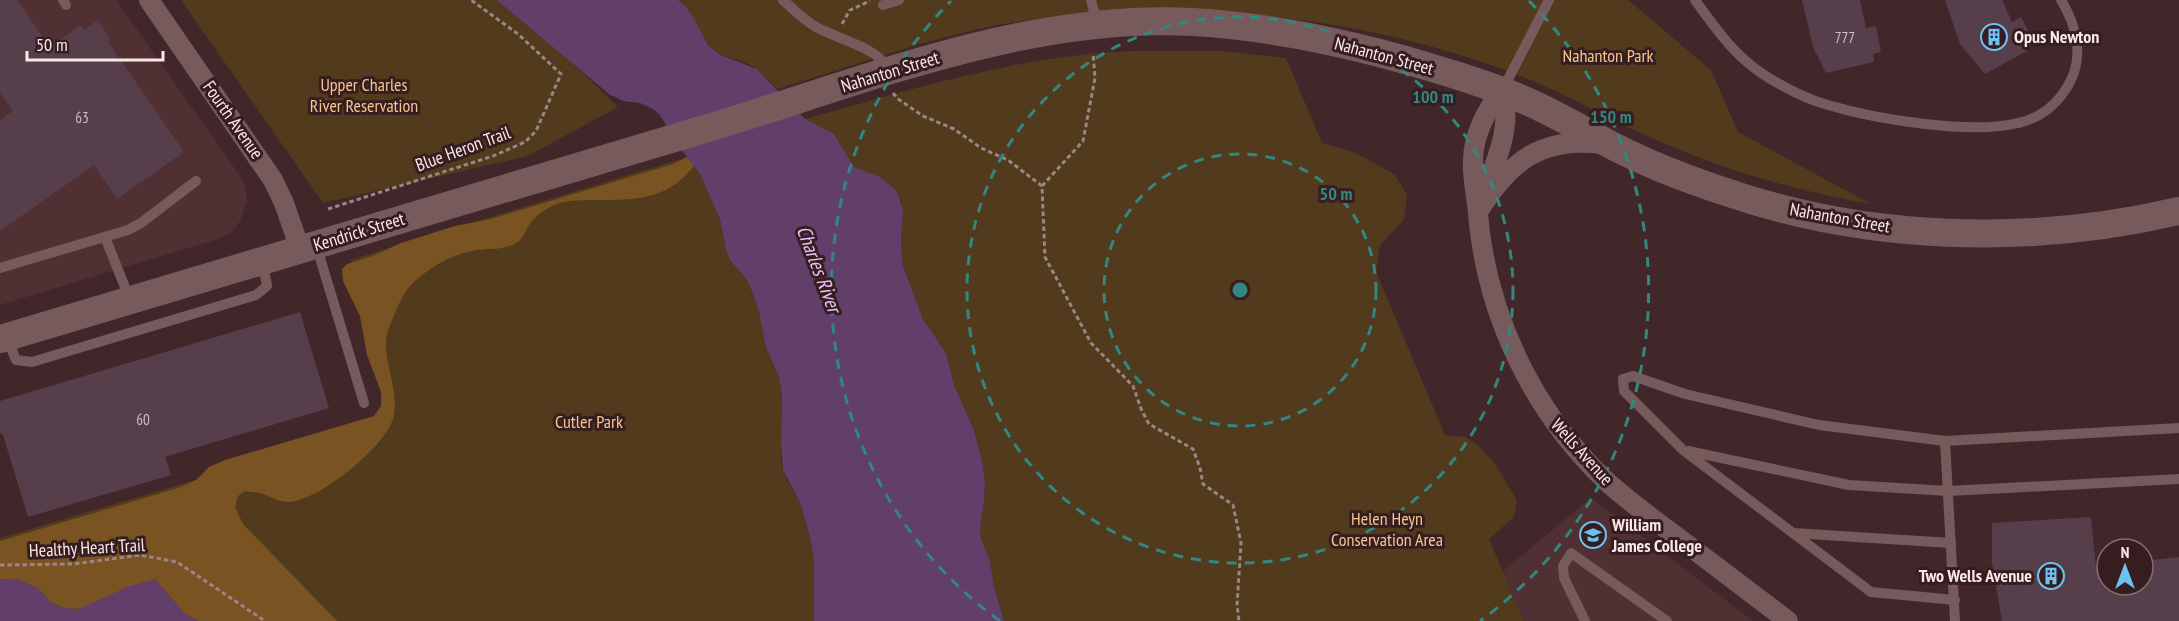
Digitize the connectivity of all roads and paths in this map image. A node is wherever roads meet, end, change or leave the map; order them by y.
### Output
1 (149, 0) edge
2 (471, 0) edge
3 (783, 0) edge
4 (899, 0) edge
5 (1549, 0) edge
6 (1695, 0) edge
7 (2061, 0) edge
8 (884, 5) joint
9 (1094, 12) edge
10 (838, 37) junction
11 (1093, 53) dead end
12 (885, 73) junction
13 (1502, 91) junction
14 (717, 125) joint
15 (1610, 145) junction
16 (196, 181) dead end
17 (1042, 186) junction
18 (328, 209) dead end
19 (2179, 210) edge
20 (1478, 212) junction
21 (105, 237) junction
22 (308, 247) junction
23 (262, 261) junction
24 (0, 268) edge
25 (130, 300) junction
26 (3, 338) edge
27 (364, 403) dead end
28 (2179, 428) edge
29 (1945, 441) junction
30 (1683, 450) junction
31 (2179, 479) edge
32 (1948, 491) junction
33 (1793, 534) junction
34 (1951, 543) junction
35 (0, 565) edge
36 (1954, 600) junction
37 (265, 621) edge
38 (1239, 621) edge
39 (1585, 621) edge
40 (1667, 621) edge
41 (1788, 621) edge
42 (1955, 621) edge

1 - 22 street, Fourth Avenue
2 - 18 path, Blue Heron Trail
3 - 10 lane
4 - 8 lane
5 - 13 lane
6 - 7 lane
8 - 10 path
9 - 12 main road, Nahanton Street
9 - 13 main road, Nahanton Street
10 - 12 lane
11 - 17 path
12 - 14 main road, Nahanton Street
12 - 17 path
13 - 15 main road, Nahanton Street
13 - 20 street, Wells Avenue
14 - 22 main road, Kendrick Street
15 - 19 main road, Nahanton Street
15 - 20 street
16 - 21 lane
17 - 38 path
20 - 41 street, Wells Avenue
21 - 24 lane
21 - 25 lane
22 - 23 main road, Kendrick Street
22 - 27 lane
23 - 25 main road, Kendrick Street
23 - 26 lane
25 - 26 main road, Kendrick Street
28 - 29 lane
29 - 30 lane
29 - 32 lane
30 - 32 lane
30 - 33 lane
31 - 32 lane
32 - 34 lane
33 - 34 lane
33 - 36 lane
34 - 36 lane
35 - 37 path, Healthy Heart Trail
36 - 42 lane
39 - 40 lane

